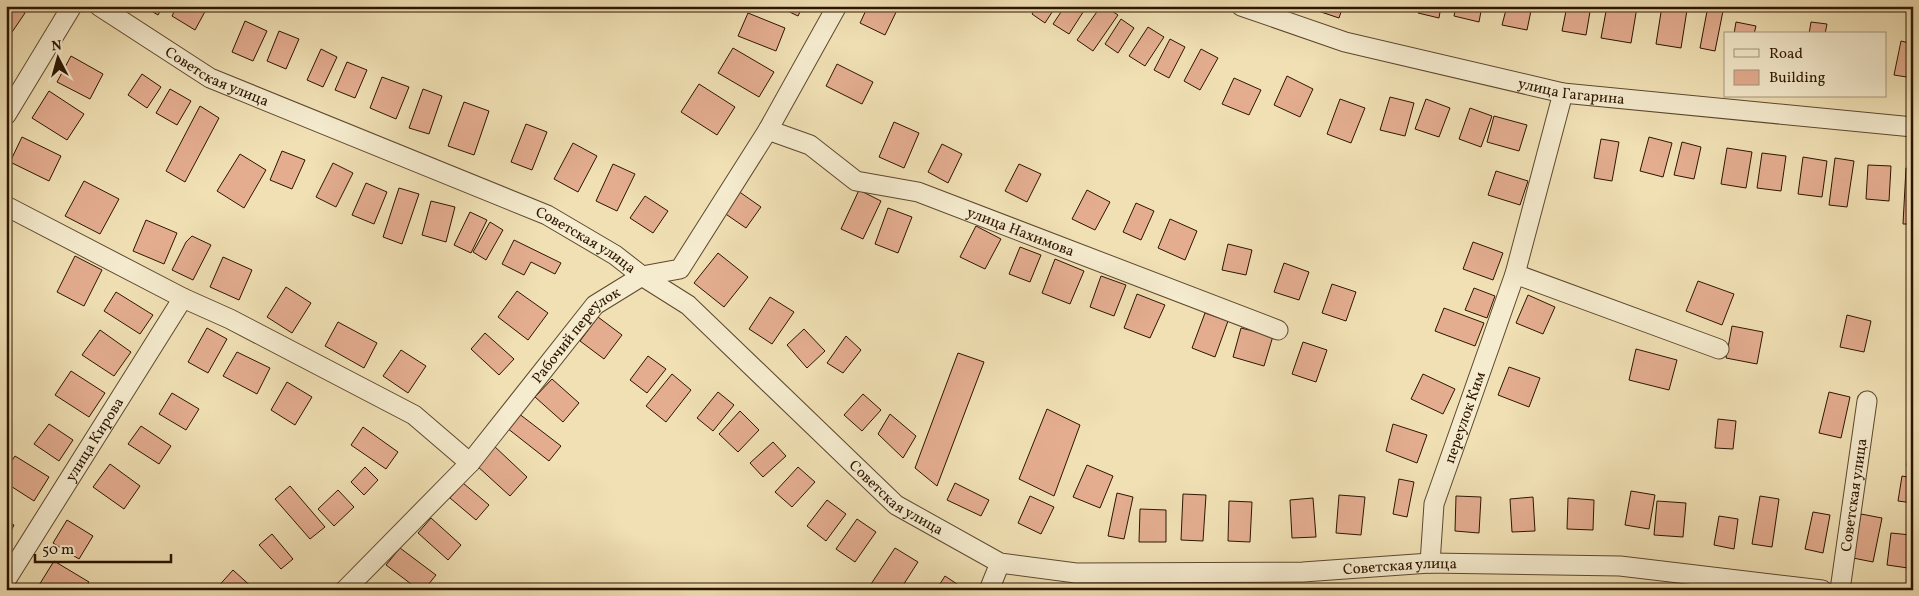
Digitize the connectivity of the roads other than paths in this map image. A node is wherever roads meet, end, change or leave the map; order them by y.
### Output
1 (72, 6) edge
2 (99, 6) edge
3 (837, 6) edge
4 (1241, 6) edge
5 (1563, 93) junction
6 (6, 115) edge
7 (1913, 127) edge
8 (768, 130) junction
9 (6, 206) edge
10 (1515, 274) junction
11 (642, 276) junction
12 (183, 298) junction
13 (1278, 330) dead end
14 (1719, 349) dead end
15 (1867, 401) dead end
16 (470, 463) junction
17 (1000, 563) junction
18 (1430, 563) junction
19 (6, 580) edge
20 (345, 590) edge
21 (990, 590) edge
22 (1822, 590) edge
23 (1840, 590) edge

1 - 6 street
2 - 11 street, Советская улица
3 - 8 street, Рабочий переулок
4 - 5 street, улица Гагарина
5 - 7 street, улица Гагарина
5 - 10 street, переулок Ким
8 - 11 street, Рабочий переулок
8 - 13 street, улица Нахимова
9 - 12 street
10 - 14 street
10 - 18 street, переулок Ким
11 - 16 street, Рабочий переулок
11 - 17 street, Советская улица
12 - 16 street
12 - 19 street, улица Кирова
15 - 23 street, Советская улица
16 - 20 street, Рабочий переулок
17 - 18 street, Советская улица
17 - 21 street
18 - 22 street, Советская улица

